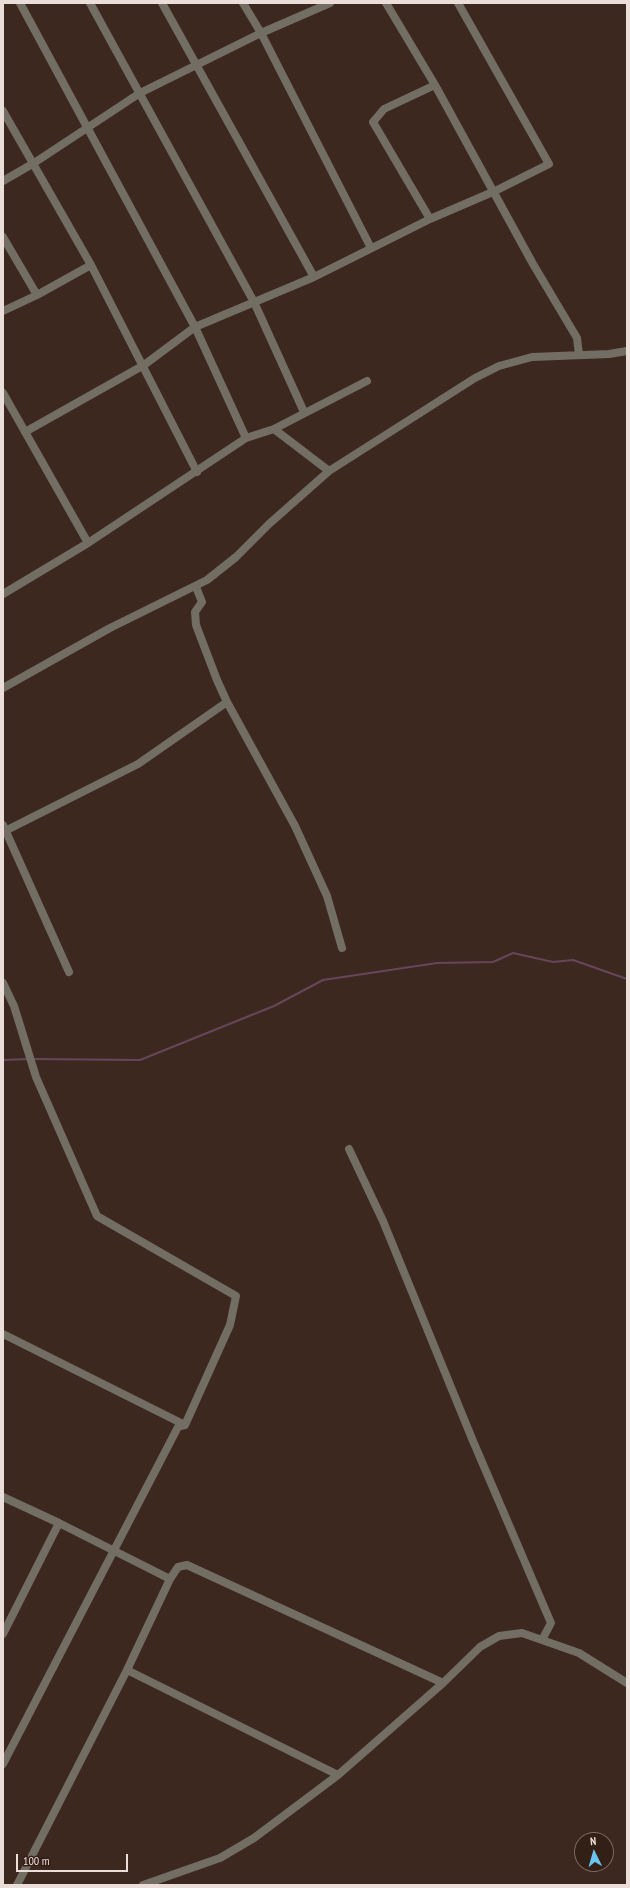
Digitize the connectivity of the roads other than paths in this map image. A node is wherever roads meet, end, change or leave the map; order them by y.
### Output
1 (20, 3) edge
2 (90, 3) edge
3 (162, 3) edge
4 (243, 3) edge
5 (330, 3) edge
6 (386, 3) edge
7 (458, 3) edge
8 (261, 34) junction
9 (197, 66) junction
10 (435, 85) junction
11 (140, 93) junction
12 (3, 111) edge
13 (87, 129) junction
14 (34, 163) junction
15 (3, 181) edge
16 (495, 191) junction
17 (430, 219) junction
18 (3, 237) edge
19 (371, 248) junction
20 (91, 264) junction
21 (314, 277) junction
22 (37, 295) junction
23 (254, 302) junction
24 (3, 311) edge
25 (195, 327) junction
26 (627, 351) edge
27 (579, 355) junction
28 (144, 365) junction
29 (367, 381) dead end
30 (3, 393) edge
31 (304, 412) junction
32 (274, 429) junction
33 (25, 432) junction
34 (246, 438) junction
35 (329, 471) junction
36 (197, 472) junction
37 (88, 543) junction
38 (196, 587) junction
39 (3, 594) edge
40 (3, 688) edge
41 (227, 702) junction
42 (4, 829) edge
43 (342, 948) dead end
44 (69, 972) dead end
45 (3, 982) edge
46 (349, 1149) dead end
47 (3, 1334) edge
48 (185, 1425) junction
49 (3, 1497) edge
50 (59, 1522) junction
51 (113, 1552) junction
52 (170, 1580) junction
53 (3, 1634) edge
54 (542, 1640) junction
55 (127, 1670) junction
56 (442, 1683) junction
57 (627, 1683) edge
58 (3, 1764) edge
59 (338, 1775) junction
60 (17, 1885) edge
61 (142, 1885) edge

1 - 13 street
2 - 11 street
3 - 9 street
4 - 8 street
5 - 8 street
6 - 10 street
7 - 16 street
8 - 9 street
8 - 19 street
9 - 11 street
9 - 21 street
10 - 16 street
10 - 17 street
11 - 13 street
11 - 23 street
12 - 14 street
13 - 14 street
13 - 25 street
14 - 15 street
14 - 20 street
16 - 17 street
16 - 27 street
17 - 19 street
18 - 22 street
19 - 21 street
20 - 22 street
20 - 28 street
21 - 23 street
22 - 24 street
23 - 25 street
23 - 31 street
25 - 28 street
25 - 34 street
26 - 27 street
27 - 35 street
28 - 33 street
28 - 36 street
29 - 31 street
30 - 33 street
31 - 32 street
32 - 34 street
32 - 35 street
33 - 37 street
34 - 36 street
35 - 38 street
36 - 37 street
37 - 39 street
38 - 40 street
38 - 41 street
41 - 42 street
41 - 43 street
42 - 44 street
45 - 48 street
46 - 54 street
47 - 48 street
48 - 51 street
49 - 50 street
50 - 51 street
50 - 53 street
51 - 52 street
51 - 58 street
52 - 55 street
52 - 56 street
54 - 56 street
54 - 57 street
55 - 59 street
55 - 60 street
56 - 59 street
59 - 61 street

